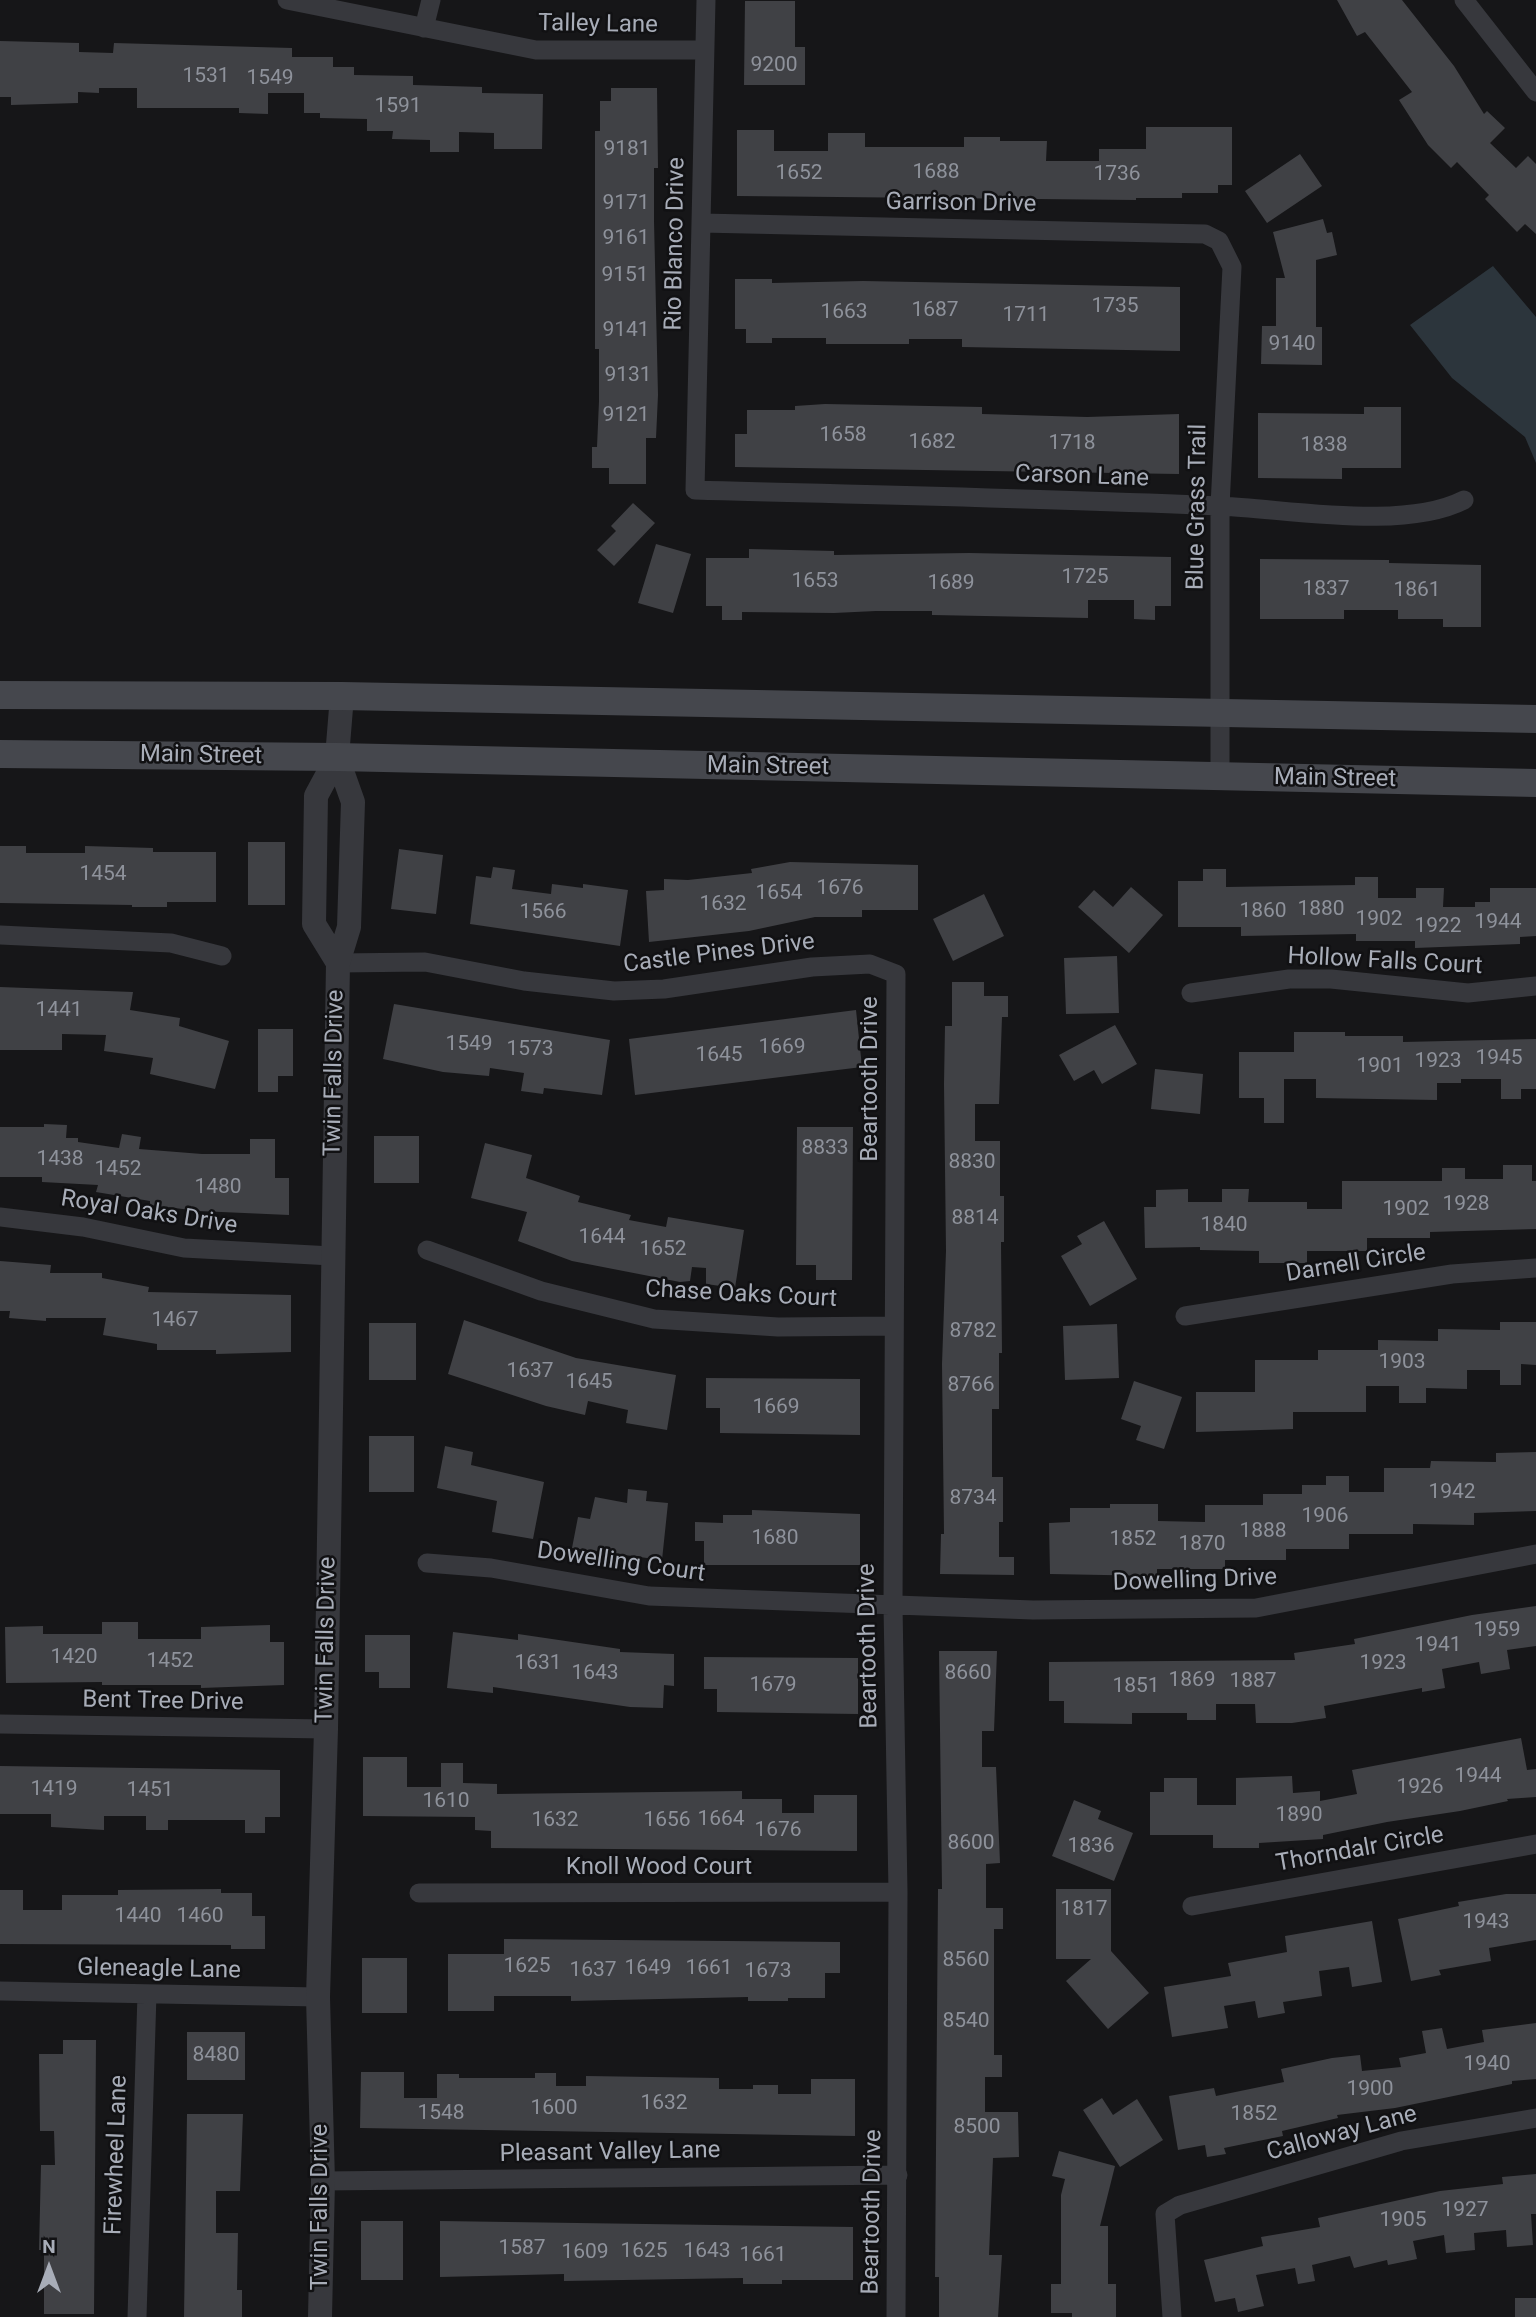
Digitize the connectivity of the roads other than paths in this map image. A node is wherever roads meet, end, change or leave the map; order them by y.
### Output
1 (287, 0) edge
2 (431, 0) edge
3 (706, 0) edge
4 (1464, 0) edge
5 (424, 28) junction
6 (704, 50) junction
7 (1536, 92) edge
8 (701, 223) junction
9 (1219, 241) joint
10 (695, 490) joint
11 (1464, 500) dead end
12 (1220, 506) junction
13 (0, 695) edge
14 (342, 696) junction
15 (1220, 711) junction
16 (1536, 719) edge
17 (0, 754) edge
18 (337, 757) junction
19 (1220, 777) junction
20 (1536, 783) edge
21 (0, 935) edge
22 (222, 956) dead end
23 (338, 963) junction
24 (896, 974) joint
25 (1536, 986) edge
26 (1191, 993) dead end
27 (0, 1217) edge
28 (427, 1250) dead end
29 (332, 1256) junction
30 (1536, 1268) edge
31 (1185, 1315) dead end
32 (893, 1326) junction
33 (1536, 1554) edge
34 (427, 1563) dead end
35 (893, 1606) junction
36 (0, 1724) edge
37 (326, 1729) junction
38 (1536, 1844) edge
39 (898, 1892) junction
40 (419, 1893) dead end
41 (1192, 1906) dead end
42 (0, 1991) edge
43 (146, 1994) junction
44 (318, 1997) junction
45 (1536, 2118) edge
46 (898, 2175) junction
47 (323, 2181) junction
48 (137, 2317) edge
49 (320, 2317) edge
50 (896, 2317) edge
51 (1172, 2317) edge

1 - 5 street, Talley Lane
2 - 5 street
3 - 6 street, Rio Blanco Drive
4 - 7 street
5 - 6 street, Talley Lane
6 - 8 street, Rio Blanco Drive
8 - 9 street, Garrison Drive
8 - 10 street, Rio Blanco Drive
9 - 12 street, Blue Grass Trail
10 - 12 street, Carson Lane
11 - 12 street, Carson Lane
12 - 15 street, Blue Grass Trail
13 - 14 main road
14 - 15 main road
14 - 18 street
15 - 16 main road
15 - 19 street, Blue Grass Trail
17 - 18 main road, Main Street
18 - 19 main road, Main Street
18 - 23 street, Twin Falls Drive
18 - 23 street, Twin Falls Drive
19 - 20 main road, Main Street
21 - 22 street
23 - 24 street, Castle Pines Drive
23 - 29 street, Twin Falls Drive
24 - 32 street, Beartooth Drive
25 - 26 street, Hollow Falls Court
27 - 29 street, Royal Oaks Drive
28 - 32 street, Chase Oaks Court
29 - 37 street, Twin Falls Drive
30 - 31 street, Darnell Circle
32 - 35 street, Beartooth Drive
33 - 35 street, Dowelling Drive
34 - 35 street, Dowelling Court
35 - 39 street, Beartooth Drive
36 - 37 street, Bent Tree Drive
37 - 44 street, Twin Falls Drive
38 - 41 street, Thorndalr Circle
39 - 40 street, Knoll Wood Court
39 - 46 street, Beartooth Drive
42 - 43 street, Gleneagle Lane
43 - 44 street, Gleneagle Lane
43 - 48 street, Firewheel Lane
44 - 47 street, Twin Falls Drive
45 - 51 street, Calloway Lane
46 - 47 street, Pleasant Valley Lane
46 - 50 street, Beartooth Drive
47 - 49 street, Twin Falls Drive

